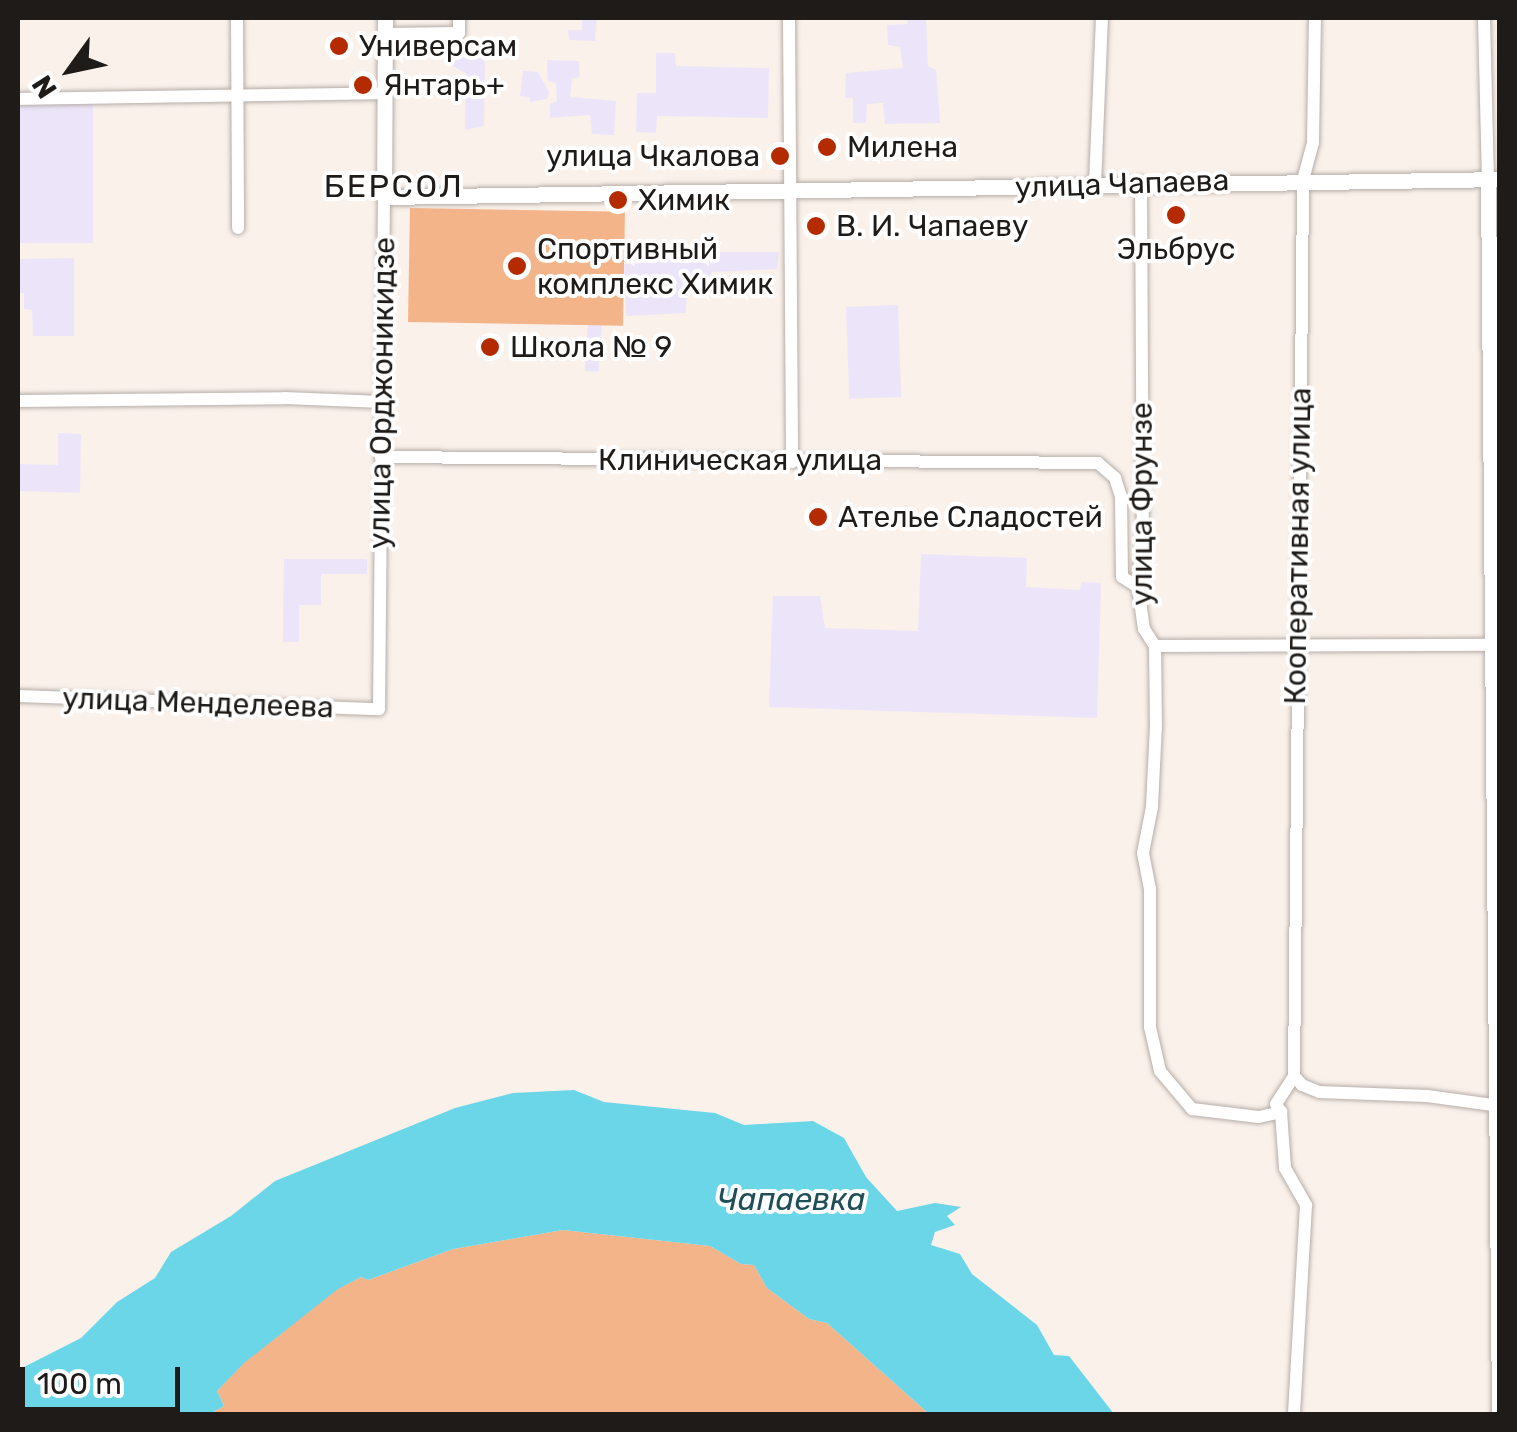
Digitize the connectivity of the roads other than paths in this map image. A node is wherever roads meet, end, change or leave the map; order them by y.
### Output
1 (237, 18) edge
2 (459, 18) edge
3 (789, 18) edge
4 (1102, 18) edge
5 (1315, 18) edge
6 (1484, 18) edge
7 (385, 26) edge
8 (237, 93) junction
9 (386, 93) junction
10 (18, 99) edge
11 (1494, 179) edge
12 (1302, 180) junction
13 (1141, 182) junction
14 (1095, 184) junction
15 (790, 190) junction
16 (384, 198) junction
17 (238, 228) dead end
18 (18, 401) edge
19 (382, 402) junction
20 (1495, 445) edge
21 (382, 457) junction
22 (792, 462) junction
23 (1138, 587) junction
24 (1155, 646) junction
25 (1496, 646) edge
26 (1296, 647) junction
27 (18, 696) edge
28 (379, 709) joint
29 (1294, 1076) junction
30 (1498, 1106) edge
31 (1281, 1112) junction
32 (1294, 1414) edge
33 (1498, 1414) edge

1 - 8 street
2 - 7 street
3 - 15 street
4 - 14 street
5 - 12 street, Кооперативная улица
6 - 11 street
7 - 9 street, улица Орджоникидзе
8 - 9 street
8 - 10 street
8 - 17 street
9 - 16 street, улица Орджоникидзе
11 - 12 street, улица Чапаева
11 - 20 street
12 - 13 street, улица Чапаева
12 - 26 street, Кооперативная улица
13 - 14 street, улица Чапаева
13 - 23 street, улица Фрунзе
14 - 15 street, улица Чапаева
15 - 16 street, улица Чапаева
15 - 22 street
16 - 19 street, улица Орджоникидзе
18 - 19 street
19 - 21 street, улица Орджоникидзе
20 - 25 street
21 - 22 street, Клиническая улица
21 - 28 street, улица Орджоникидзе
22 - 23 street, Клиническая улица
23 - 24 street, улица Фрунзе
24 - 26 street
24 - 31 street, улица Фрунзе
25 - 26 street
25 - 30 street
26 - 29 street, Кооперативная улица
27 - 28 street, улица Менделеева
29 - 30 street
29 - 31 street, Кооперативная улица
30 - 33 street
31 - 32 street

